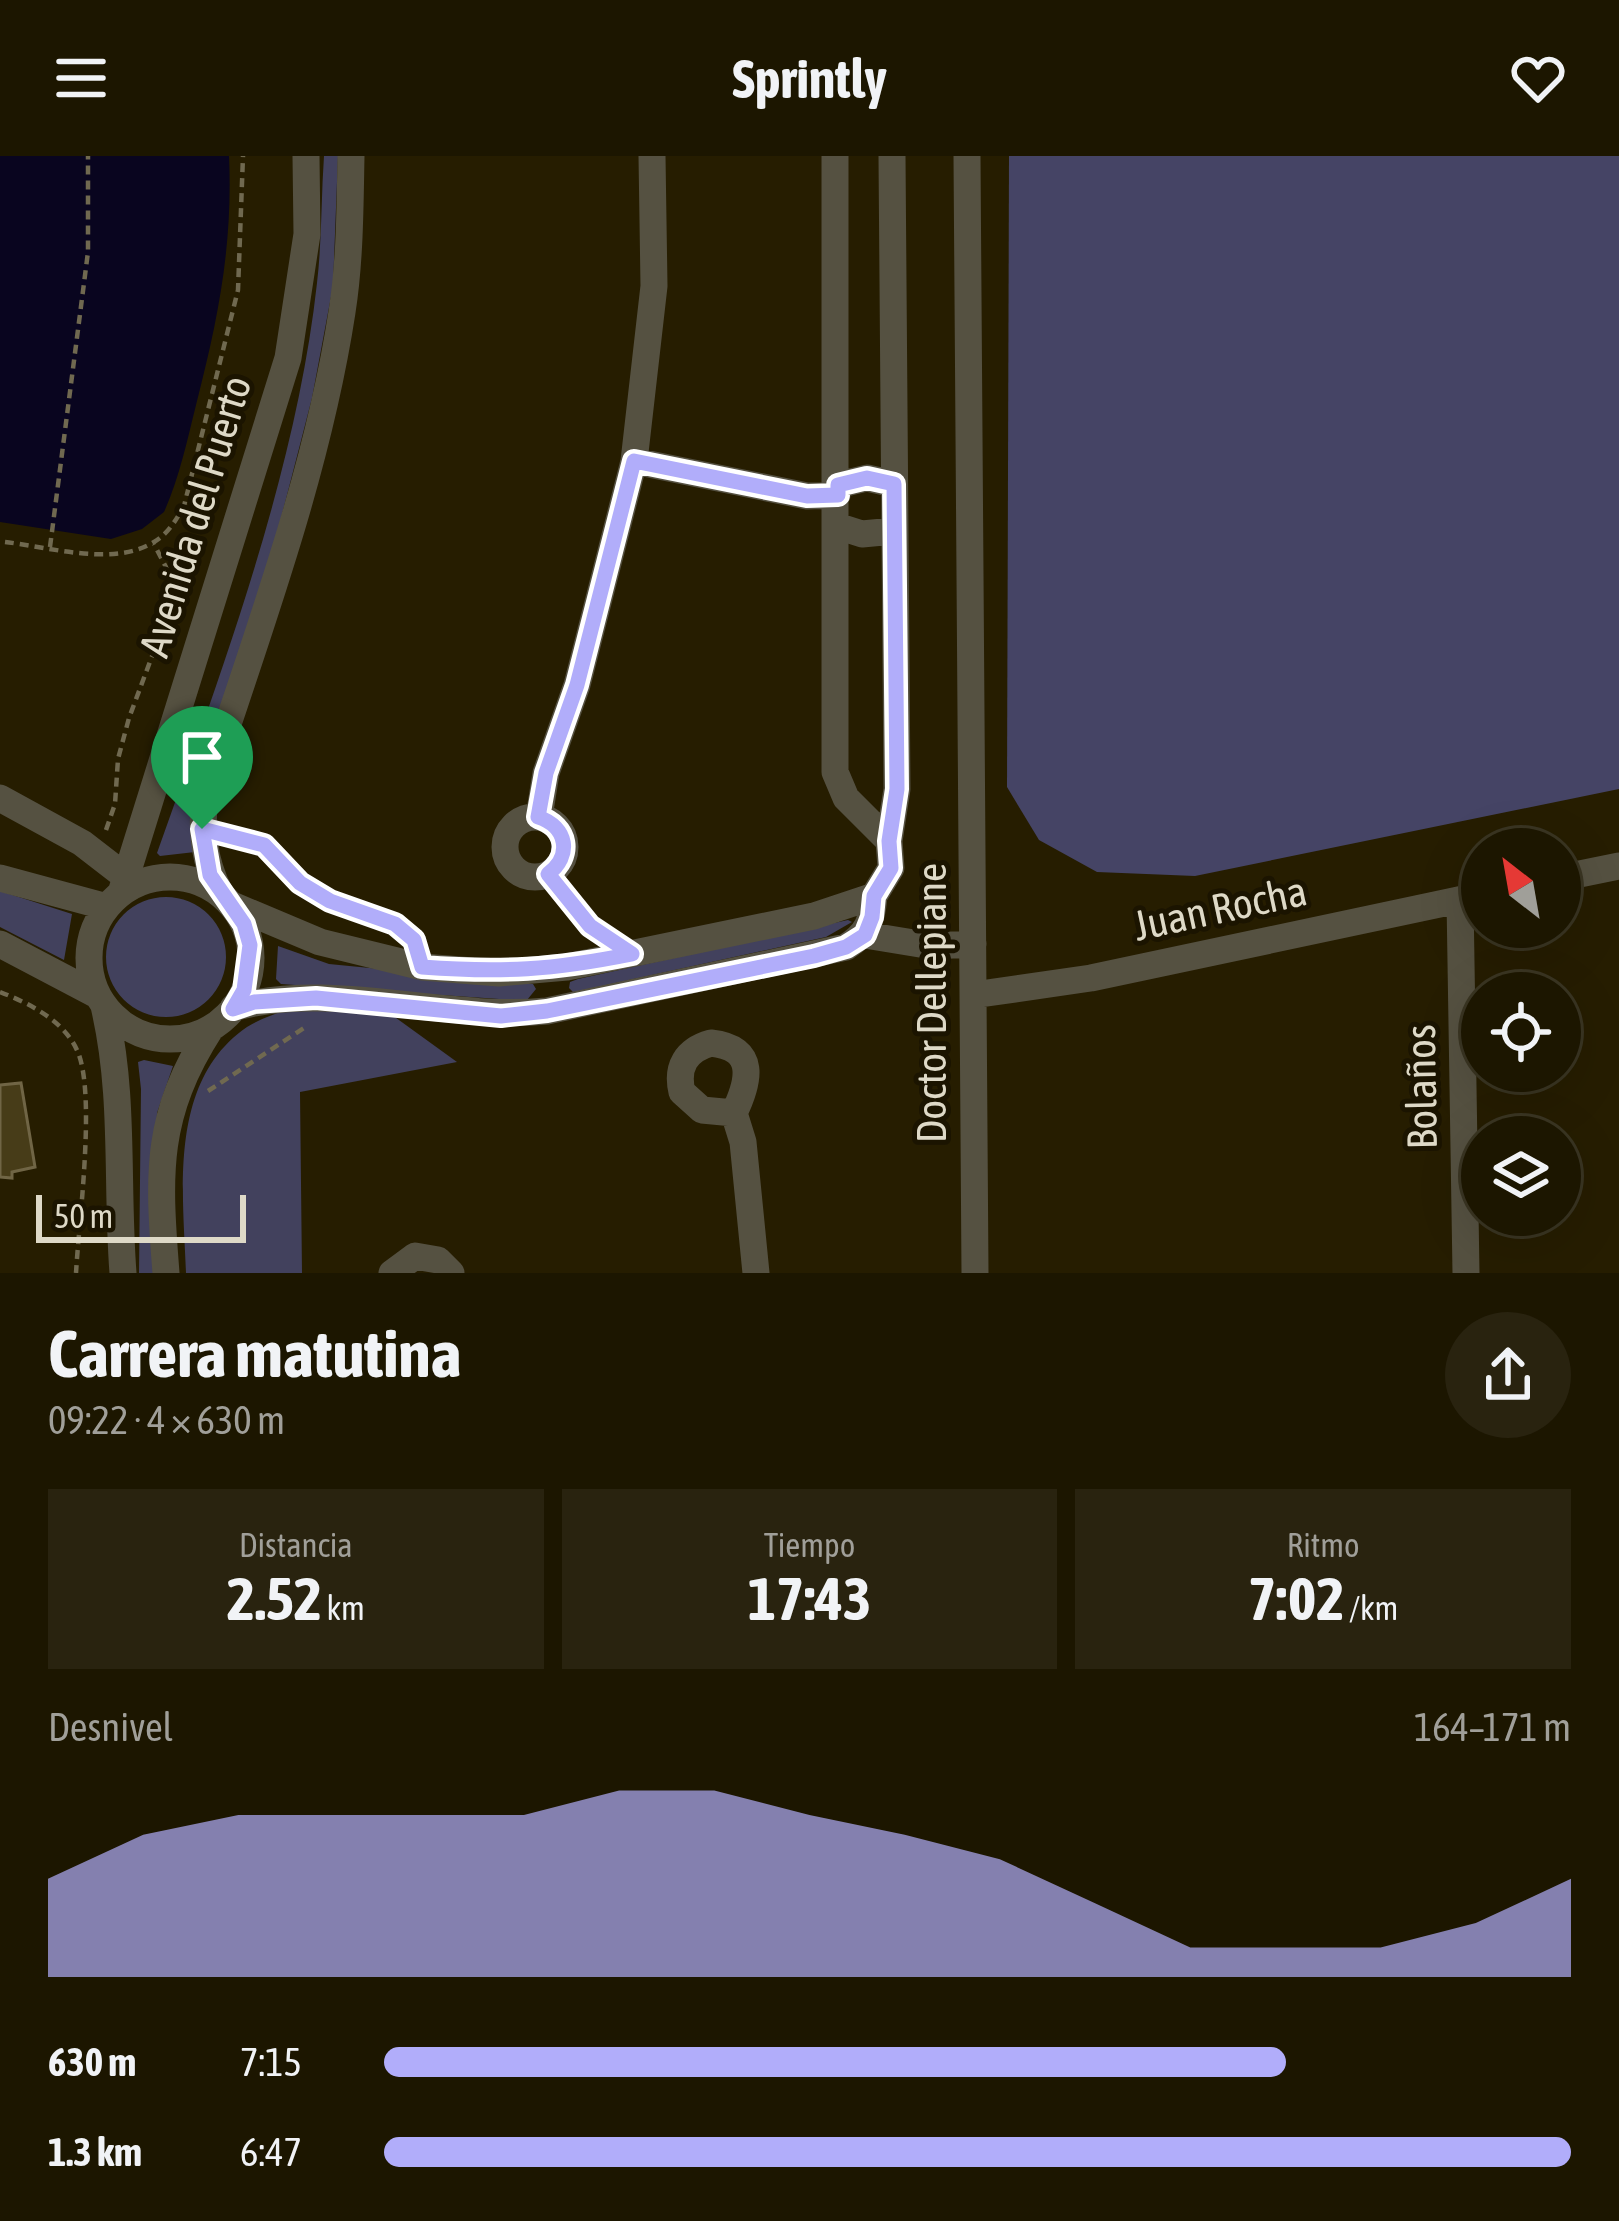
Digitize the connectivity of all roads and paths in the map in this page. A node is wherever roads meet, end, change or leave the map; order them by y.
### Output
1 (88, 156) edge
2 (243, 156) edge
3 (306, 156) edge
4 (351, 156) edge
5 (652, 156) edge
6 (836, 156) edge
7 (892, 156) edge
8 (967, 156) edge
9 (634, 461) junction
10 (894, 484) junction
11 (838, 490) junction
12 (837, 526) junction
13 (893, 531) junction
14 (5, 542) dead end
15 (154, 543) junction
16 (50, 547) junction
17 (0, 798) edge
18 (116, 804) dead end
19 (538, 817) junction
20 (202, 829) junction
21 (889, 841) junction
22 (1619, 866) edge
23 (548, 874) junction
24 (1581, 874) edge
25 (0, 878) edge
26 (118, 892) junction
27 (874, 896) junction
28 (226, 899) junction
29 (1461, 899) edge
30 (865, 935) junction
31 (0, 944) edge
32 (973, 944) junction
33 (1470, 948) edge
34 (632, 954) junction
35 (422, 967) junction
36 (541, 969) junction
37 (0, 992) edge
38 (974, 995) junction
39 (100, 1000) junction
40 (233, 1009) junction
41 (547, 1011) junction
42 (319, 1021) dead end
43 (211, 1028) junction
44 (172, 1100) junction
45 (734, 1113) dead end
46 (76, 1273) edge
47 (123, 1273) edge
48 (166, 1273) edge
49 (392, 1273) edge
50 (451, 1273) edge
51 (756, 1273) edge
52 (975, 1273) edge
53 (1466, 1273) edge

1 - 16 path
2 - 15 path
3 - 26 street, Avenida del Puerto
4 - 20 street
5 - 9 street
6 - 11 street
7 - 10 street
8 - 32 street, Doctor Dellepiane
9 - 11 street
9 - 19 street
10 - 11 street
10 - 13 street
11 - 12 street
12 - 13 street
12 - 21 street
13 - 21 street
14 - 16 path
15 - 16 path
15 - 18 path
17 - 26 street
19 - 23 street
19 - 23 street
20 - 28 street
20 - 35 path
21 - 27 street
22 - 24 street
23 - 34 path
25 - 26 street
26 - 28 street
26 - 39 street
27 - 30 street
27 - 34 street
28 - 35 street
28 - 40 street
29 - 38 street, Juan Rocha
30 - 32 street
30 - 41 street
31 - 39 street
32 - 38 street, Doctor Dellepiane
33 - 53 street, Bolaños
34 - 36 street
35 - 36 street
36 - 41 street
37 - 46 path
38 - 52 street, Doctor Dellepiane
39 - 43 street
39 - 47 street
40 - 41 street
40 - 43 street
42 - 44 path
43 - 44 street
44 - 48 street
45 - 51 street
49 - 50 street

